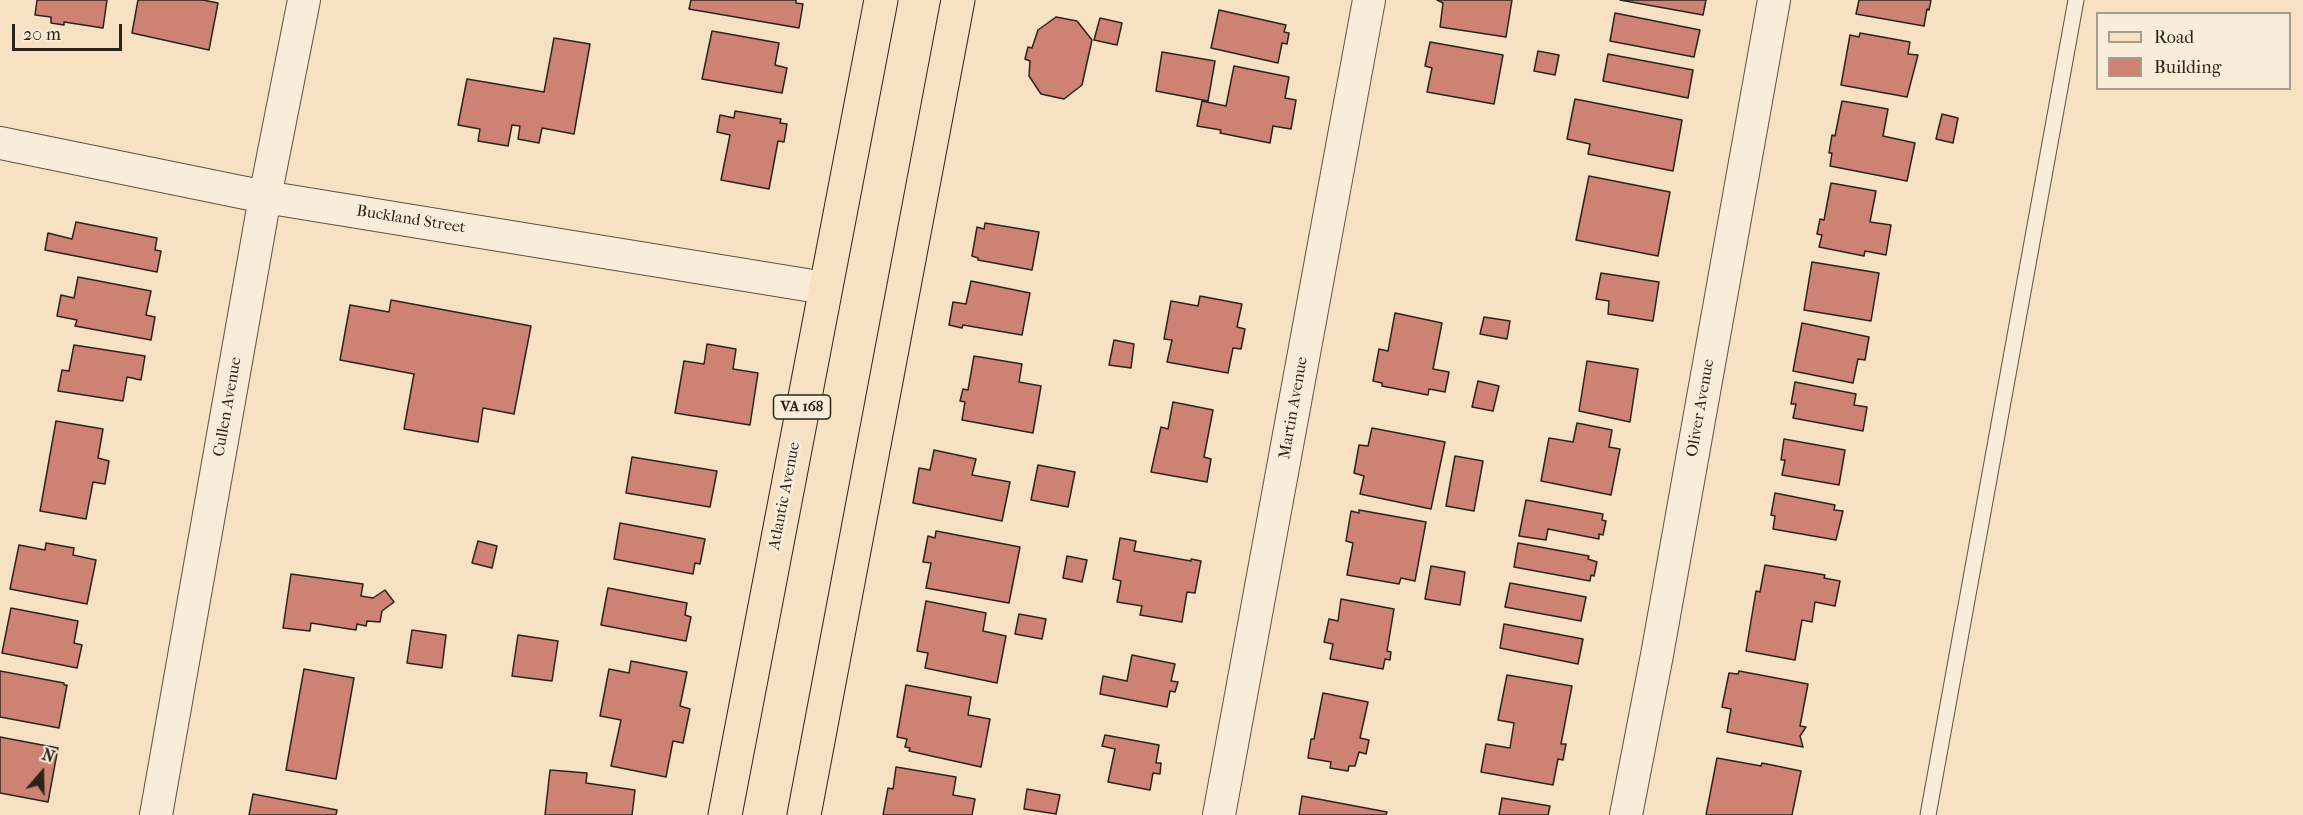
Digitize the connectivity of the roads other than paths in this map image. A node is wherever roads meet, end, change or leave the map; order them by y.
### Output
1 (304, 0) edge
2 (881, 0) edge
3 (958, 0) edge
4 (1369, 0) edge
5 (1774, 0) edge
6 (2076, 0) edge
7 (0, 143) edge
8 (265, 197) junction
9 (825, 288) junction
10 (156, 815) edge
11 (725, 815) edge
12 (804, 815) edge
13 (1219, 815) edge
14 (1626, 815) edge
15 (1928, 815) edge

1 - 8 street, Cullen Avenue
2 - 9 main road, Atlantic Avenue / VA 168
3 - 12 main road
4 - 13 street, Martin Avenue
5 - 14 street, Oliver Avenue
6 - 15 lane
7 - 8 street, Buckland Street
8 - 9 street, Buckland Street
8 - 10 street, Cullen Avenue
9 - 11 main road, Atlantic Avenue / VA 168

